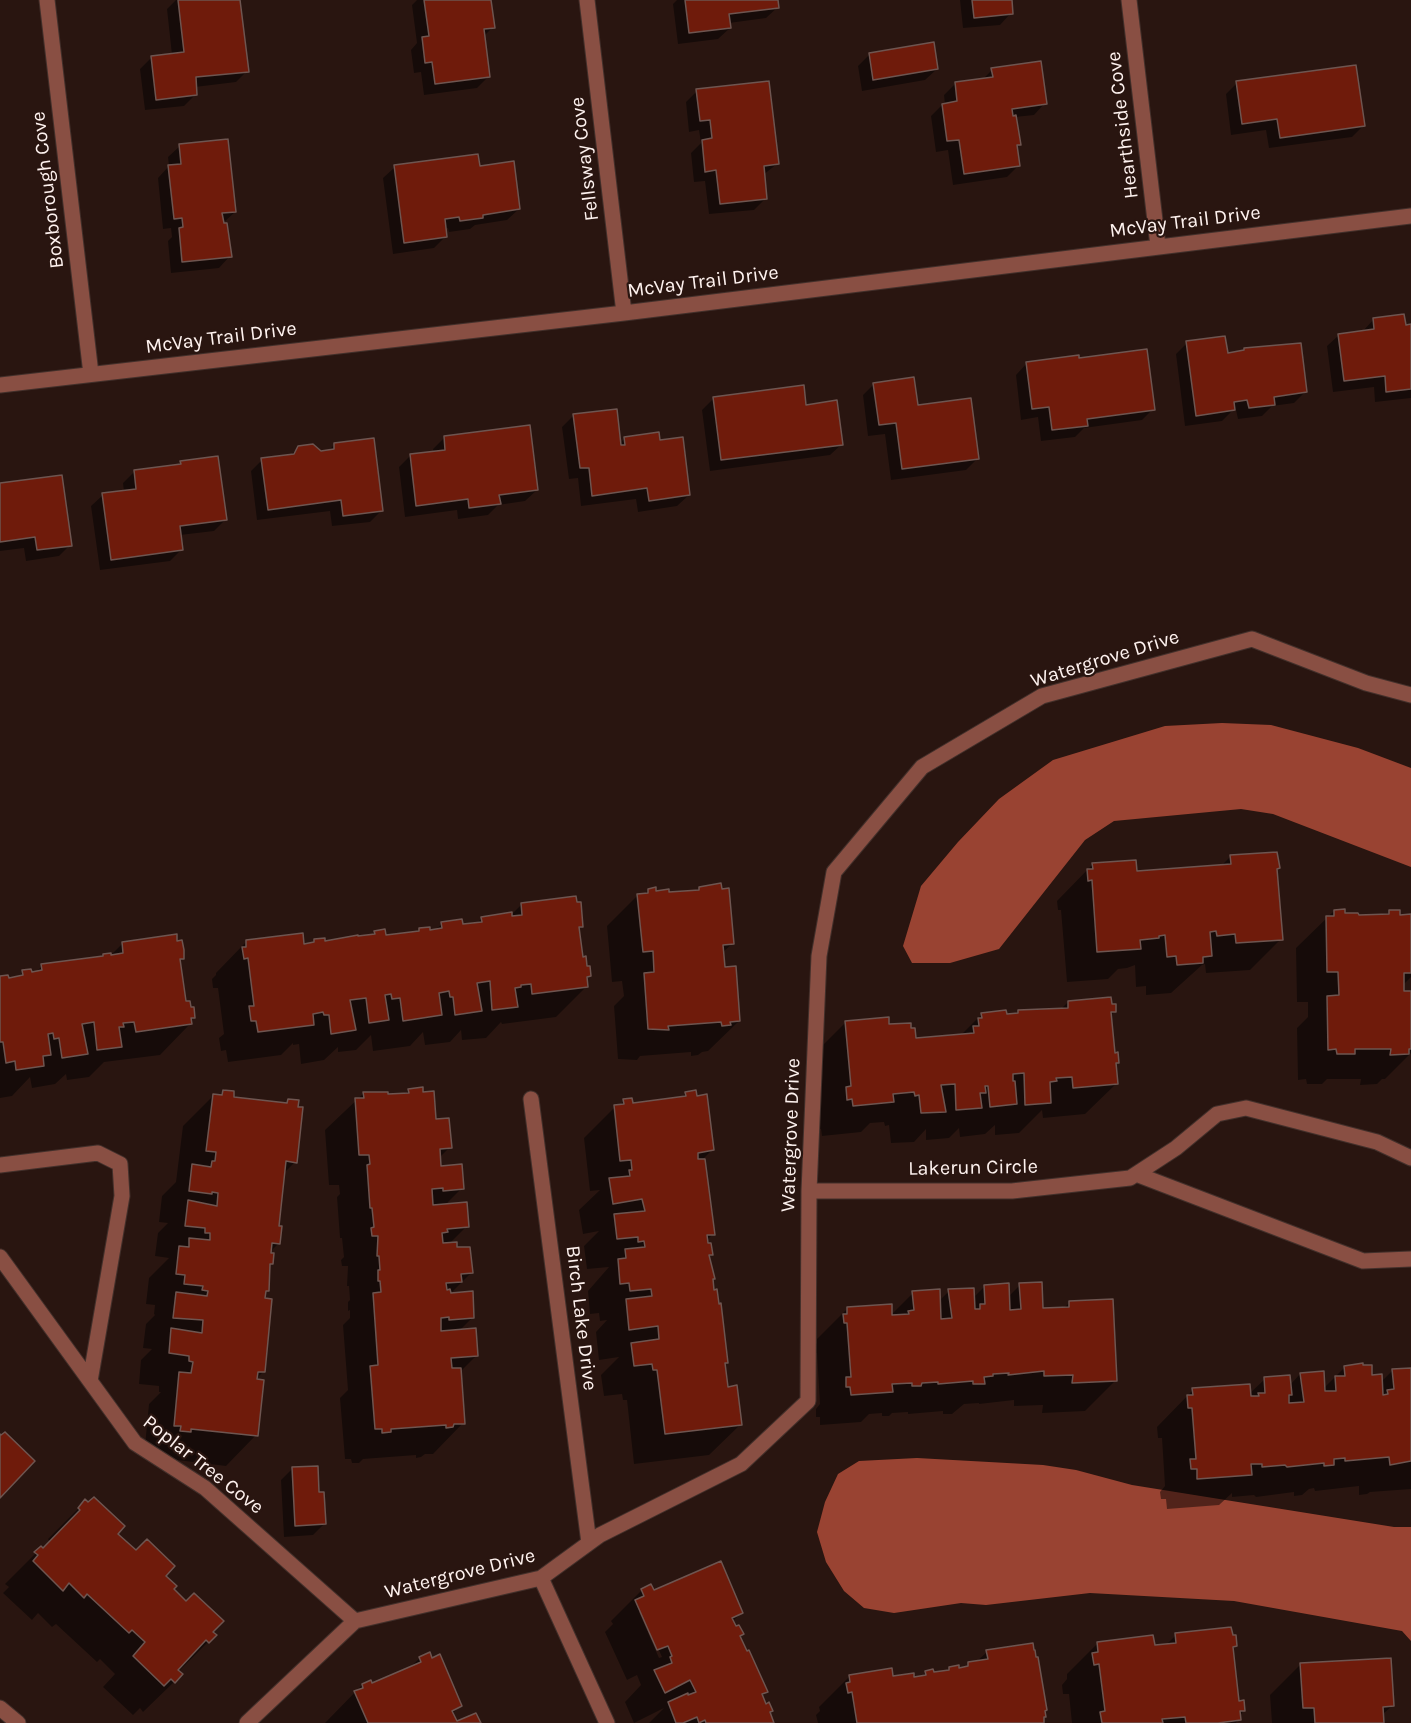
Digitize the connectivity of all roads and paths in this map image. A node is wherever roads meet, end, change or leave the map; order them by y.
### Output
1 (47, 0) edge
2 (587, 0) edge
3 (1129, 0) edge
4 (1411, 216) edge
5 (1158, 246) junction
6 (624, 313) junction
7 (91, 374) junction
8 (0, 385) edge
9 (1411, 695) edge
10 (531, 1099) dead end
11 (1411, 1158) edge
12 (0, 1165) edge
13 (1136, 1174) junction
14 (809, 1191) junction
15 (0, 1257) edge
16 (1411, 1259) edge
17 (90, 1381) junction
18 (589, 1543) junction
19 (541, 1578) junction
20 (355, 1621) junction
21 (0, 1708) edge
22 (18, 1723) edge
23 (247, 1723) edge
24 (607, 1723) edge

1 - 7 street, Boxborough Cove
2 - 6 street, Fellsway Cove
3 - 5 street, Hearthside Cove
4 - 5 street, McVay Trail Drive
5 - 6 street, McVay Trail Drive
6 - 7 street, McVay Trail Drive
7 - 8 street, McVay Trail Drive
9 - 14 street, Watergrove Drive
10 - 18 street, Birch Lake Drive
11 - 13 street, Lakerun Circle
12 - 17 street
13 - 14 street, Lakerun Circle
13 - 16 street
14 - 18 street, Watergrove Drive
15 - 17 street, Poplar Tree Cove
17 - 20 street, Poplar Tree Cove
18 - 19 street, Watergrove Drive
19 - 20 street, Watergrove Drive
19 - 24 street
20 - 23 street
21 - 22 street

